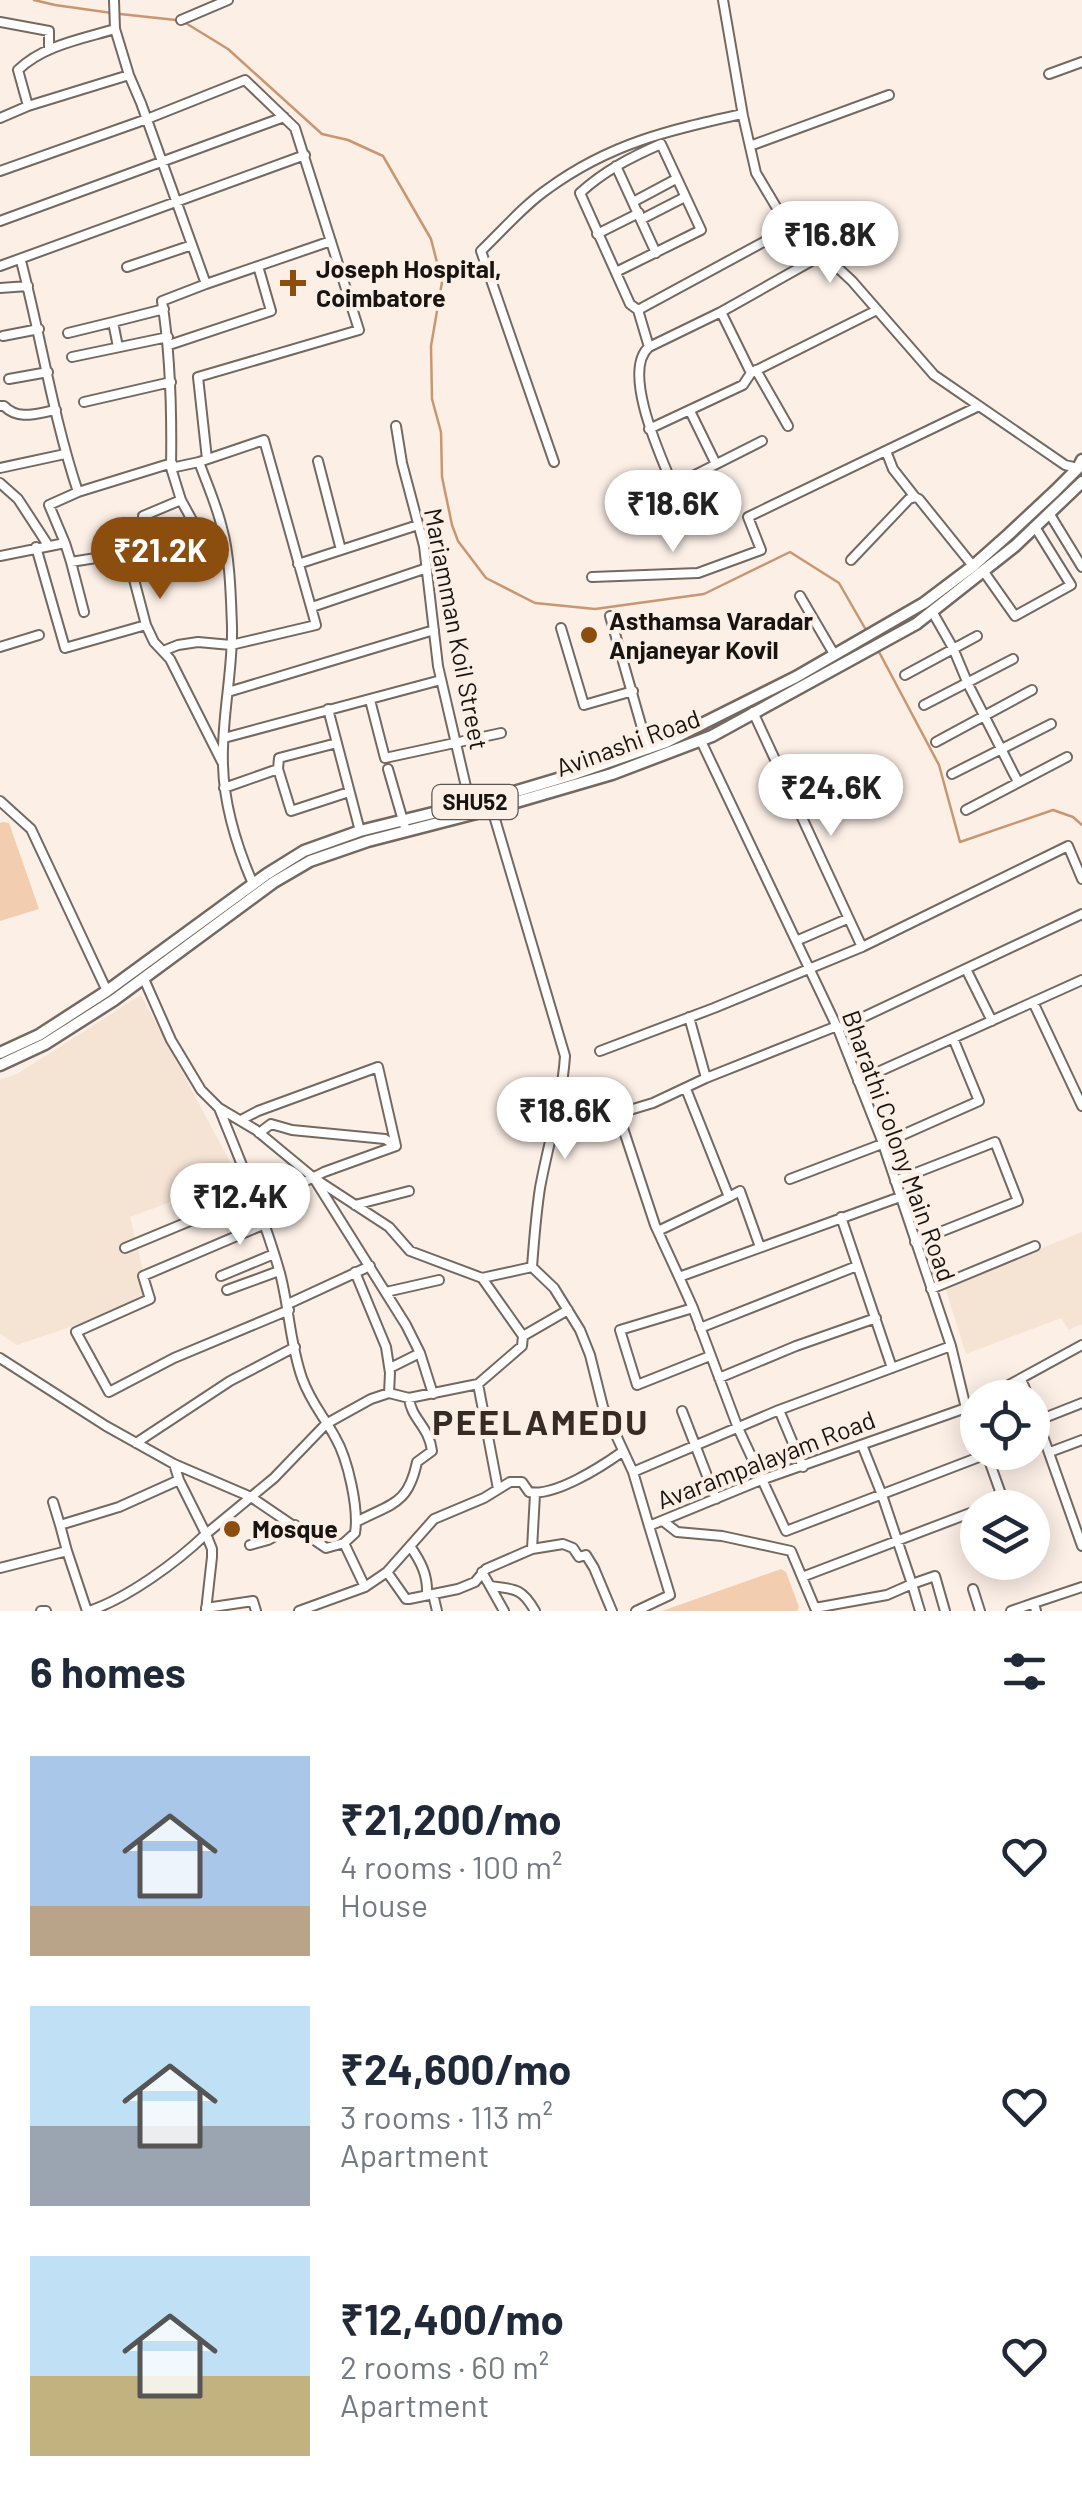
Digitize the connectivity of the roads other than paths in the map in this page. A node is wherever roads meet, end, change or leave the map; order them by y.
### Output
1 (228, 0) edge
2 (723, 0) edge
3 (114, 4) edge
4 (180, 20) dead end
5 (0, 22) edge
6 (116, 25) junction
7 (49, 49) junction
8 (1082, 62) edge
9 (1049, 74) dead end
10 (129, 75) junction
11 (889, 95) dead end
12 (28, 106) junction
13 (742, 114) junction
14 (284, 117) junction
15 (0, 118) edge
16 (147, 119) junction
17 (750, 146) junction
18 (305, 155) junction
19 (163, 162) junction
20 (616, 166) junction
21 (0, 171) edge
22 (676, 179) junction
23 (684, 196) junction
24 (177, 202) junction
25 (634, 202) junction
26 (640, 216) junction
27 (0, 221) edge
28 (793, 226) junction
29 (597, 234) junction
30 (332, 240) junction
31 (192, 245) junction
32 (656, 253) junction
33 (824, 254) junction
34 (21, 260) junction
35 (0, 266) edge
36 (258, 266) junction
37 (127, 268) dead end
38 (616, 272) junction
39 (206, 284) junction
40 (28, 286) junction
41 (0, 288) edge
42 (164, 310) junction
43 (638, 310) junction
44 (877, 310) junction
45 (721, 312) junction
46 (113, 322) junction
47 (39, 329) junction
48 (68, 332) dead end
49 (3, 336) dead end
50 (168, 341) junction
51 (118, 347) junction
52 (649, 347) junction
53 (72, 356) dead end
54 (48, 372) junction
55 (754, 372) junction
56 (8, 379) dead end
57 (171, 382) junction
58 (84, 402) dead end
59 (0, 406) edge
60 (979, 406) junction
61 (56, 410) junction
62 (690, 410) junction
63 (396, 426) dead end
64 (788, 426) dead end
65 (649, 429) junction
66 (762, 441) dead end
67 (886, 451) junction
68 (65, 454) junction
69 (203, 461) junction
70 (318, 462) dead end
71 (554, 462) dead end
72 (716, 464) junction
73 (1080, 464) edge
74 (172, 465) junction
75 (0, 468) edge
76 (1082, 482) edge
77 (0, 483) edge
78 (78, 492) junction
79 (916, 497) junction
80 (180, 500) junction
81 (49, 505) junction
82 (1049, 513) junction
83 (28, 517) junction
84 (418, 525) junction
85 (1034, 527) junction
86 (199, 532) dead end
87 (65, 543) junction
88 (48, 546) junction
89 (36, 548) junction
90 (341, 550) junction
91 (126, 554) junction
92 (0, 556) edge
93 (851, 560) dead end
94 (71, 562) junction
95 (298, 564) junction
96 (1082, 567) edge
97 (427, 568) junction
98 (979, 569) junction
99 (592, 577) dead end
100 (800, 596) dead end
101 (312, 607) junction
102 (84, 612) dead end
103 (933, 613) junction
104 (610, 616) dead end
105 (146, 626) junction
106 (561, 628) dead end
107 (434, 630) junction
108 (40, 636) dead end
109 (977, 636) dead end
110 (231, 645) junction
111 (863, 645) junction
112 (0, 647) edge
113 (954, 648) junction
114 (163, 652) junction
115 (834, 654) junction
116 (1013, 660) dead end
117 (905, 674) dead end
118 (442, 680) junction
119 (968, 684) junction
120 (1032, 690) dead end
121 (228, 692) junction
122 (632, 692) junction
123 (370, 700) junction
124 (924, 705) dead end
125 (328, 709) junction
126 (754, 712) junction
127 (985, 716) junction
128 (1051, 724) dead end
129 (501, 733) dead end
130 (224, 738) junction
131 (701, 740) junction
132 (936, 742) dead end
133 (337, 743) junction
134 (456, 743) junction
135 (1002, 748) junction
136 (648, 749) junction
137 (1067, 756) dead end
138 (222, 762) junction
139 (388, 768) dead end
140 (278, 769) junction
141 (952, 774) dead end
142 (1018, 782) junction
143 (224, 788) junction
144 (349, 792) junction
145 (0, 802) edge
146 (470, 804) junction
147 (492, 809) junction
148 (966, 810) dead end
149 (403, 826) junction
150 (360, 832) junction
151 (378, 832) junction
152 (1082, 879) edge
153 (253, 884) junction
154 (1082, 914) edge
155 (847, 918) junction
156 (796, 940) junction
157 (862, 947) junction
158 (808, 968) junction
159 (966, 969) junction
160 (144, 979) junction
161 (1082, 980) edge
162 (107, 991) junction
163 (1033, 1002) junction
164 (689, 1017) junction
165 (992, 1021) junction
166 (837, 1028) junction
167 (953, 1038) junction
168 (600, 1051) dead end
169 (0, 1053) edge
170 (0, 1065) edge
171 (706, 1078) junction
172 (858, 1080) junction
173 (686, 1089) junction
174 (1082, 1106) edge
175 (220, 1108) junction
176 (618, 1113) junction
177 (241, 1120) junction
178 (258, 1132) junction
179 (553, 1133) junction
180 (882, 1144) junction
181 (396, 1146) junction
182 (314, 1178) junction
183 (790, 1179) dead end
184 (895, 1181) junction
185 (409, 1191) dead end
186 (255, 1197) junction
187 (729, 1197) junction
188 (900, 1197) junction
189 (356, 1205) junction
190 (841, 1218) junction
191 (265, 1224) junction
192 (658, 1231) junction
193 (915, 1242) junction
194 (1035, 1246) dead end
195 (760, 1247) junction
196 (125, 1248) dead end
197 (274, 1254) junction
198 (370, 1266) junction
199 (532, 1266) junction
200 (857, 1266) junction
201 (279, 1270) junction
202 (356, 1272) junction
203 (220, 1276) dead end
204 (679, 1277) junction
205 (482, 1278) junction
206 (439, 1280) dead end
207 (931, 1289) junction
208 (226, 1290) dead end
209 (387, 1295) junction
210 (288, 1307) junction
211 (693, 1308) junction
212 (568, 1310) junction
213 (371, 1311) junction
214 (876, 1318) junction
215 (700, 1328) junction
216 (523, 1336) junction
217 (1082, 1345) edge
218 (951, 1346) junction
219 (295, 1348) junction
220 (420, 1353) junction
221 (710, 1356) junction
222 (0, 1358) edge
223 (390, 1368) junction
224 (892, 1368) junction
225 (719, 1378) junction
226 (1021, 1379) edge
227 (963, 1380) edge
228 (478, 1384) junction
229 (389, 1393) junction
230 (433, 1394) junction
231 (408, 1398) junction
232 (1082, 1403) edge
233 (960, 1409) edge
234 (779, 1410) junction
235 (682, 1411) dead end
236 (1050, 1416) edge
237 (326, 1424) junction
238 (738, 1428) junction
239 (1082, 1440) edge
240 (136, 1443) junction
241 (862, 1445) junction
242 (695, 1446) junction
243 (622, 1452) junction
244 (1050, 1452) joint
245 (174, 1464) junction
246 (960, 1464) edge
247 (803, 1467) junction
248 (632, 1472) junction
249 (179, 1480) junction
250 (761, 1480) junction
251 (498, 1489) junction
252 (534, 1494) junction
253 (882, 1495) junction
254 (251, 1497) junction
255 (716, 1499) junction
256 (53, 1502) dead end
257 (960, 1517) edge
258 (663, 1521) junction
259 (356, 1522) junction
260 (60, 1525) junction
261 (295, 1525) junction
262 (649, 1526) junction
263 (206, 1534) junction
264 (895, 1540) junction
265 (344, 1543) junction
266 (250, 1546) dead end
267 (410, 1546) junction
268 (1082, 1546) edge
269 (532, 1548) junction
270 (67, 1550) junction
271 (0, 1568) edge
272 (387, 1572) junction
273 (482, 1572) junction
274 (802, 1577) junction
275 (912, 1584) junction
276 (490, 1586) junction
277 (365, 1587) junction
278 (1082, 1587) edge
279 (973, 1588) dead end
280 (430, 1595) junction
281 (872, 1599) junction
282 (328, 1607) edge
283 (1035, 1607) edge
284 (106, 1608) edge
285 (816, 1609) edge
286 (206, 1610) edge
287 (88, 1611) edge
288 (256, 1611) edge
289 (300, 1611) edge
290 (437, 1611) edge
291 (504, 1611) edge
292 (534, 1611) edge
293 (612, 1611) edge
294 (636, 1611) edge
295 (875, 1611) edge
296 (920, 1611) edge
297 (945, 1611) edge
298 (980, 1611) edge
299 (1011, 1611) edge

1 - 4 street
2 - 13 street
3 - 6 street
5 - 7 street
6 - 7 street
6 - 10 street
7 - 12 street
8 - 9 street
10 - 12 street
10 - 16 street
11 - 17 street
12 - 15 street
13 - 17 street
13 - 71 street
14 - 16 street
14 - 18 street
14 - 19 street
16 - 19 street
16 - 21 street
17 - 28 street
18 - 24 street
18 - 30 street
19 - 24 street
19 - 27 street
20 - 22 street
20 - 25 street
20 - 29 street
22 - 23 street
22 - 25 street
23 - 26 street
23 - 32 street
24 - 31 street
24 - 34 street
25 - 26 street
26 - 29 street
26 - 32 street
28 - 33 street
28 - 43 street
29 - 38 street
30 - 36 street
30 - 69 street
31 - 37 street
31 - 39 street
32 - 38 street
33 - 44 street
33 - 45 street
34 - 35 street
34 - 40 street
36 - 39 street
36 - 50 street
38 - 43 street
39 - 42 street
40 - 41 street
40 - 47 street
42 - 46 street
42 - 50 street
43 - 52 street
44 - 55 street
44 - 60 street
45 - 52 street
45 - 55 street
46 - 48 street
46 - 51 street
47 - 49 street
47 - 54 street
50 - 51 street
50 - 57 street
51 - 53 street
52 - 65 street
54 - 56 street
54 - 61 street
55 - 62 street
55 - 64 street
57 - 58 street
57 - 74 street
59 - 61 street
60 - 67 street
60 - 73 street
61 - 68 street
62 - 65 street
62 - 72 street
63 - 84 street, Mariamman Koil Street
65 - 72 street
66 - 72 street
67 - 79 street
67 - 99 street
68 - 75 street
68 - 78 street
69 - 74 street
69 - 95 street
69 - 110 street
70 - 90 street
73 - 98 main road, Avinashi Road / SHU52
74 - 78 street
74 - 80 street
76 - 82 main road, Avinashi Road / SHU52
77 - 83 street
78 - 81 street
79 - 93 street
79 - 98 street
80 - 86 street
80 - 91 street
81 - 83 street
81 - 87 street
82 - 85 main road, Avinashi Road / SHU52
82 - 96 street
83 - 88 street
84 - 90 street
84 - 97 street, Mariamman Koil Street
85 - 98 main road, Avinashi Road / SHU52
85 - 98 street
87 - 88 street
87 - 94 street
88 - 89 street
89 - 92 street
89 - 105 street
90 - 95 street
91 - 94 street
91 - 105 street
94 - 102 street
95 - 101 street
97 - 101 street
97 - 107 street, Mariamman Koil Street
98 - 103 main road, Avinashi Road / SHU52
98 - 111 main road, Avinashi Road / SHU52
100 - 115 street
101 - 110 street
103 - 111 main road, Avinashi Road / SHU52
103 - 113 street
104 - 122 street
105 - 114 street
106 - 122 street
107 - 118 street, Mariamman Koil Street
107 - 121 street
108 - 112 street
109 - 113 street
110 - 114 street
110 - 121 street
111 - 115 main road, Avinashi Road / SHU52
111 - 126 main road, Avinashi Road / SHU52
113 - 117 street
113 - 119 street
114 - 138 street
115 - 136 main road, Avinashi Road / SHU52
116 - 119 street
118 - 123 street
118 - 134 street, Mariamman Koil Street
119 - 124 street
119 - 127 street
120 - 127 street
121 - 130 street
122 - 136 street
123 - 125 street
123 - 134 street
125 - 130 street
125 - 133 street
126 - 131 main road, Avinashi Road / SHU52
126 - 155 street
127 - 132 street
127 - 135 street
128 - 135 street
129 - 134 street
130 - 138 street
131 - 147 main road, Avinashi Road / SHU52
131 - 156 street, Bharathi Colony Main Road
133 - 140 street
133 - 144 street
134 - 146 street, Mariamman Koil Street
135 - 141 street
135 - 142 street
136 - 146 main road, Avinashi Road / SHU52
137 - 142 street
138 - 143 street
139 - 149 street
140 - 143 street
140 - 144 street
142 - 148 street
143 - 153 street
144 - 150 street
145 - 162 street
146 - 149 main road, Avinashi Road / SHU52
147 - 149 main road, Avinashi Road / SHU52
147 - 179 street
149 - 151 main road, Avinashi Road / SHU52
150 - 151 main road, Avinashi Road / SHU52
150 - 153 main road, Avinashi Road / SHU52
151 - 160 main road, Avinashi Road / SHU52
152 - 157 street
153 - 162 main road, Avinashi Road / SHU52
154 - 159 street
155 - 156 street
155 - 157 street
156 - 158 street, Bharathi Colony Main Road
157 - 158 street
158 - 164 street
158 - 166 street, Bharathi Colony Main Road
159 - 165 street
159 - 166 street
160 - 170 main road, Avinashi Road / SHU52
160 - 175 street
161 - 163 street
162 - 169 main road, SHU52
163 - 165 street
163 - 174 street
164 - 168 street
164 - 171 street
165 - 167 street
166 - 171 street
166 - 172 street, Bharathi Colony Main Road
167 - 172 street
167 - 180 street
171 - 173 street
172 - 180 street, Bharathi Colony Main Road
173 - 176 street
173 - 187 street
175 - 177 street
175 - 186 street
176 - 179 street
176 - 192 street
177 - 178 street
177 - 181 street
178 - 181 street
178 - 182 street
179 - 199 street
180 - 183 street
180 - 184 street, Bharathi Colony Main Road
181 - 182 street
182 - 186 street
182 - 189 street
182 - 198 street
184 - 188 street, Bharathi Colony Main Road
184 - 193 street
185 - 189 street
186 - 191 street
186 - 196 street
187 - 192 street
187 - 195 street
188 - 190 street
188 - 193 street, Bharathi Colony Main Road
189 - 205 street
190 - 195 street
190 - 200 street
191 - 197 street
191 - 210 street
192 - 204 street
193 - 207 street, Bharathi Colony Main Road
194 - 207 street
195 - 204 street
197 - 201 street
197 - 203 street
198 - 202 street
198 - 209 street
199 - 205 street
199 - 212 street, Avarampalayam Road
200 - 214 street
200 - 215 street
201 - 208 street
201 - 210 street
202 - 210 street
202 - 213 street
204 - 211 street
205 - 216 street
206 - 209 street
207 - 218 street, Bharathi Colony Main Road
209 - 213 street
209 - 220 street
210 - 219 street
211 - 215 street
211 - 221 street
212 - 216 street
212 - 243 street, Avarampalayam Road
213 - 223 street
214 - 224 street
214 - 225 street
215 - 221 street
216 - 228 street
217 - 226 street
218 - 224 street
218 - 227 street, Bharathi Colony Main Road
219 - 237 street
219 - 240 street
220 - 223 street
220 - 230 street
221 - 225 street
222 - 240 street
223 - 229 street
224 - 234 street
225 - 238 street
228 - 230 street
228 - 251 street
229 - 231 street
229 - 237 street
230 - 231 street
231 - 259 street
232 - 236 street
233 - 241 street, Avarampalayam Road
234 - 238 street
234 - 247 street
235 - 242 street
237 - 254 street
237 - 259 street
238 - 242 street
238 - 250 street
239 - 244 street
240 - 245 street
241 - 247 street, Avarampalayam Road
241 - 253 street
242 - 248 street
242 - 255 street
243 - 248 street, Avarampalayam Road
243 - 252 street
244 - 268 street
245 - 249 street
245 - 254 street
246 - 253 street
247 - 250 street, Avarampalayam Road
248 - 262 street, Avarampalayam Road
249 - 260 street
249 - 263 street
250 - 253 street
250 - 255 street, Avarampalayam Road
251 - 252 street
251 - 267 street
252 - 269 street
253 - 264 street
254 - 261 street
254 - 263 street
255 - 258 street, Avarampalayam Road
256 - 260 street
257 - 264 street
258 - 262 street, Avarampalayam Road
258 - 274 street
259 - 265 street
260 - 270 street
261 - 265 street
261 - 266 street
262 - 294 street
263 - 284 street
263 - 286 street
264 - 274 street
264 - 275 street
265 - 277 street
267 - 272 street
267 - 280 street
269 - 273 street
269 - 293 street
270 - 271 street
270 - 287 street
272 - 277 street
272 - 280 street
273 - 276 street
273 - 280 street
274 - 285 street
275 - 281 street
275 - 296 street
275 - 297 street
276 - 291 street
276 - 292 street
277 - 282 street
278 - 283 street
279 - 298 street
280 - 290 street
281 - 285 street
281 - 295 street
282 - 289 street
283 - 299 street
284 - 287 street
286 - 288 street

